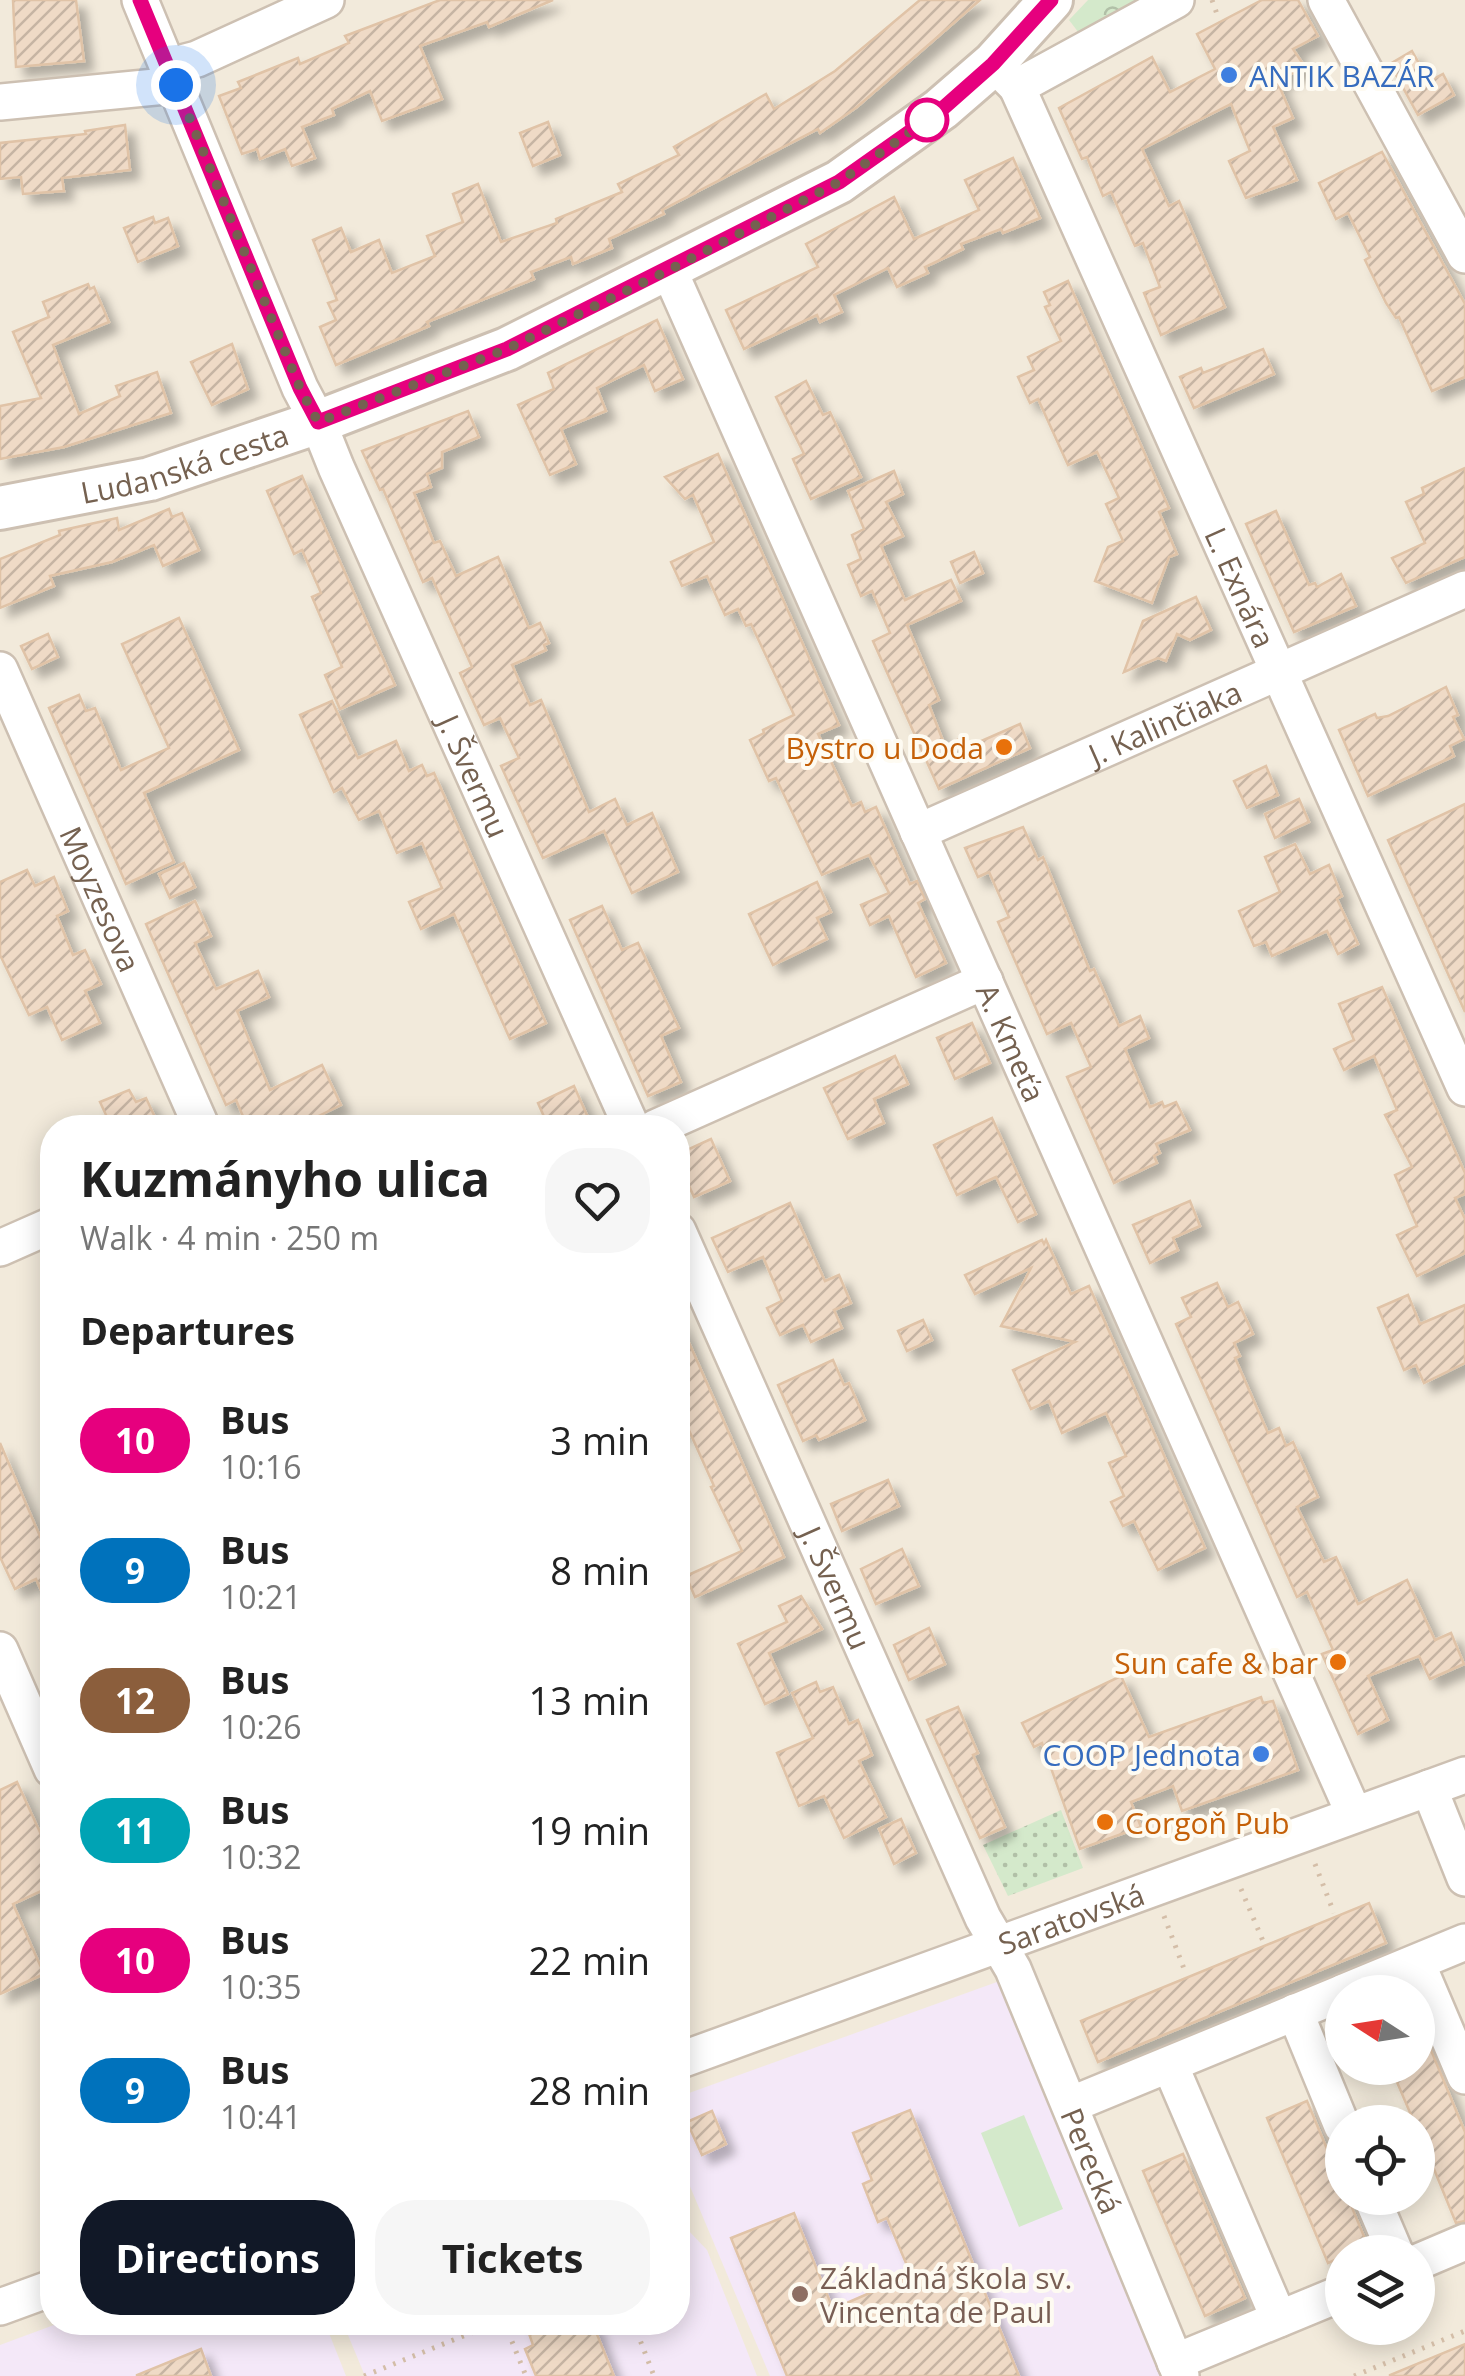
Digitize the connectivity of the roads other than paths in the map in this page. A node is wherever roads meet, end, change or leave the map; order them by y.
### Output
1 (140, 0) edge
2 (326, 0) edge
3 (1051, 0) edge
4 (1176, 0) edge
5 (1326, 0) edge
6 (1005, 75) junction
7 (173, 76) junction
8 (0, 102) edge
9 (1465, 254) edge
10 (669, 270) junction
11 (318, 422) junction
12 (0, 508) edge
13 (1465, 589) edge
14 (0, 670) edge
15 (1280, 670) junction
16 (918, 832) junction
17 (984, 981) junction
18 (1465, 1088) edge
19 (196, 1115) edge
20 (626, 1115) edge
21 (684, 1115) edge
22 (40, 1230) edge
23 (0, 1248) edge
24 (690, 1258) edge
25 (0, 1650) edge
26 (40, 1742) edge
27 (1465, 1774) edge
28 (1429, 1788) junction
29 (1354, 1814) junction
30 (1465, 1878) edge
31 (1465, 1942) edge
32 (1000, 1943) junction
33 (1417, 1963) junction
34 (1387, 1975) edge
35 (1325, 2000) edge
36 (1295, 2012) junction
37 (690, 2058) edge
38 (1170, 2064) junction
39 (1465, 2076) edge
40 (1070, 2105) junction
41 (1333, 2105) edge
42 (1465, 2242) edge
43 (1435, 2255) edge
44 (40, 2292) edge
45 (1325, 2300) edge
46 (0, 2307) edge
47 (1279, 2319) junction
48 (1178, 2369) edge

1 - 7 street, J. Švermu
2 - 7 street
3 - 6 street, Ludanská cesta
4 - 6 street, Ludanská cesta
5 - 9 street
6 - 10 street, Ludanská cesta
6 - 15 street, L. Exnára
7 - 8 street
7 - 11 street, J. Švermu
10 - 11 street, Ludanská cesta
10 - 16 street, A. Kmeťa
11 - 12 street, Ludanská cesta
11 - 20 street, J. Švermu
13 - 15 street, J. Kalinčiaka
14 - 19 street, Moyzesova
15 - 16 street, J. Kalinčiaka
15 - 18 street, L. Exnára
16 - 17 street, A. Kmeťa
17 - 21 street
17 - 29 street, A. Kmeťa
22 - 23 street
24 - 32 street, J. Švermu
25 - 26 street
27 - 28 street, Saratovská
28 - 29 street, Saratovská
28 - 30 street
29 - 32 street, Saratovská
31 - 33 street
32 - 37 street, Saratovská
32 - 40 street, Perecká
33 - 34 street
33 - 39 street
35 - 36 street
36 - 38 street
36 - 41 street
38 - 40 street
38 - 47 street
40 - 48 street, Perecká
42 - 43 street
44 - 46 street
45 - 47 street
47 - 48 street

